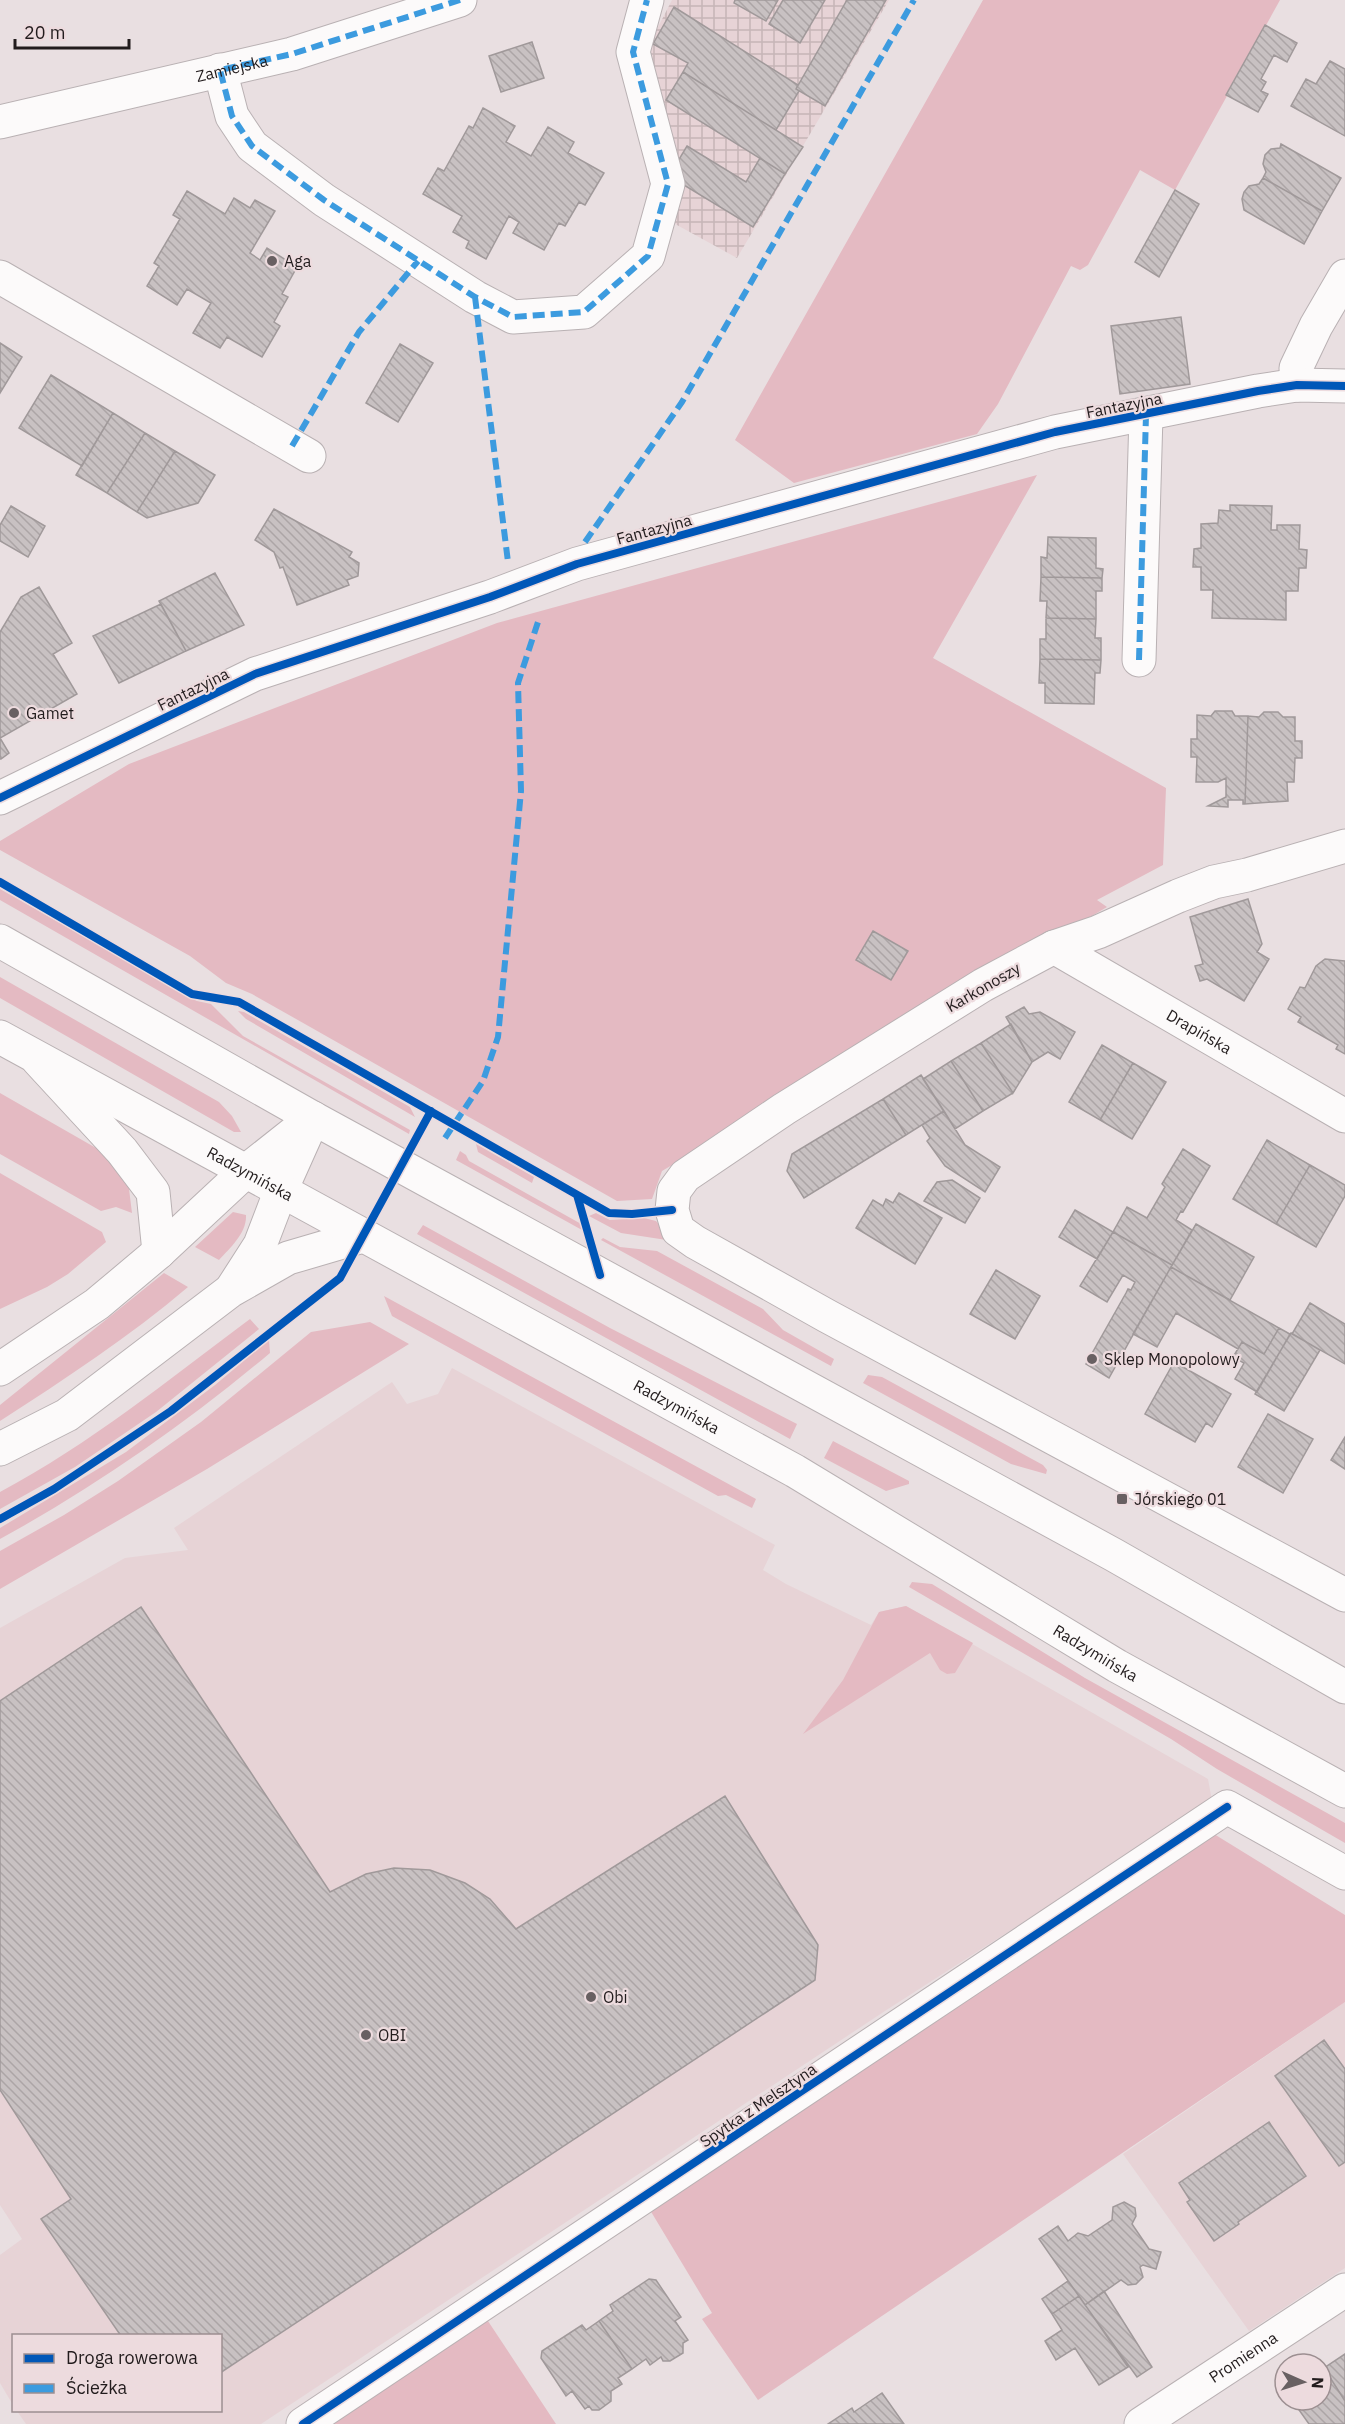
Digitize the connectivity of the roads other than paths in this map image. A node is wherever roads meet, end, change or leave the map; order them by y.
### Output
1 (460, 0) edge
2 (647, 0) edge
3 (220, 70) junction
4 (0, 122) edge
5 (1345, 276) edge
6 (0, 277) edge
7 (1298, 385) junction
8 (1345, 386) edge
9 (1146, 415) junction
10 (309, 456) dead end
11 (1139, 660) dead end
12 (0, 798) edge
13 (1345, 846) edge
14 (0, 941) edge
15 (1054, 947) junction
16 (0, 1037) edge
17 (38, 1059) junction
18 (1345, 1116) edge
19 (313, 1118) junction
20 (246, 1171) junction
21 (281, 1190) junction
22 (363, 1236) junction
23 (159, 1252) junction
24 (230, 1291) junction
25 (0, 1369) edge
26 (0, 1449) edge
27 (1345, 1595) edge
28 (1345, 1687) edge
29 (1345, 1791) edge
30 (1345, 1873) edge
31 (1345, 2290) edge
32 (303, 2424) edge
33 (1141, 2424) edge

1 - 3 street, Zamiejska
2 - 3 street
3 - 4 street, Zamiejska
5 - 7 street
6 - 10 street
7 - 8 street, Fantazyjna
7 - 9 street, Fantazyjna
9 - 11 street
9 - 12 street, Fantazyjna
13 - 15 street, Karkonoszy
14 - 19 street
15 - 18 street, Drapińska
15 - 27 street, Karkonoszy
16 - 17 street, Radzymińska
17 - 20 street, Radzymińska
17 - 23 street
19 - 20 street
19 - 21 street
19 - 28 street
20 - 21 street, Radzymińska
20 - 23 street
21 - 22 street, Radzymińska
21 - 24 street
22 - 24 street
22 - 29 street, Radzymińska
23 - 25 street
24 - 26 street
30 - 32 street, Spytka z Melsztyna
31 - 33 street, Promienna

